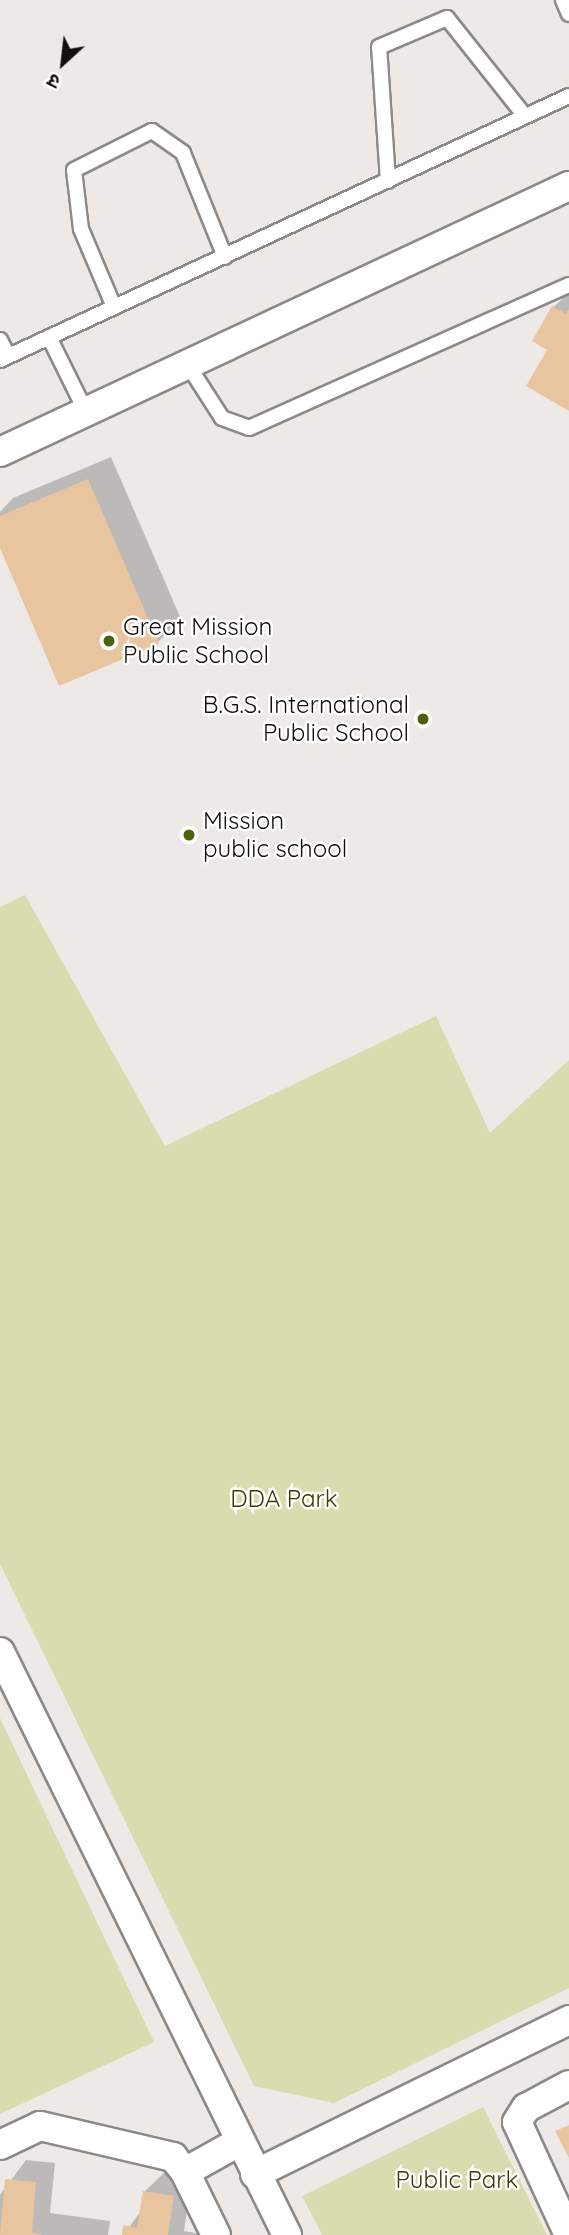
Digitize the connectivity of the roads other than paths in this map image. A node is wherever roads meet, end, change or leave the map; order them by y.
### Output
1 (563, 0) edge
2 (569, 14) edge
3 (569, 96) edge
4 (525, 116) junction
5 (388, 181) junction
6 (569, 186) edge
7 (225, 257) junction
8 (569, 285) edge
9 (114, 307) junction
10 (50, 337) junction
11 (0, 340) edge
12 (4, 358) edge
13 (188, 365) junction
14 (86, 412) junction
15 (0, 452) edge
16 (0, 1652) edge
17 (569, 2020) edge
18 (569, 2085) edge
19 (239, 2142) junction
20 (0, 2145) edge
21 (186, 2172) junction
22 (255, 2174) junction
23 (216, 2235) edge
24 (287, 2235) edge
25 (569, 2235) edge

1 - 2 lane
3 - 4 lane
4 - 5 lane
4 - 5 lane
5 - 7 lane
6 - 13 street
7 - 9 lane
7 - 9 lane
8 - 13 lane
9 - 10 lane
10 - 12 lane
10 - 14 lane
11 - 12 lane
13 - 14 street
14 - 15 street
16 - 19 street
17 - 22 street
18 - 25 street
19 - 21 street
19 - 22 street
20 - 21 street
21 - 23 street
22 - 24 street

